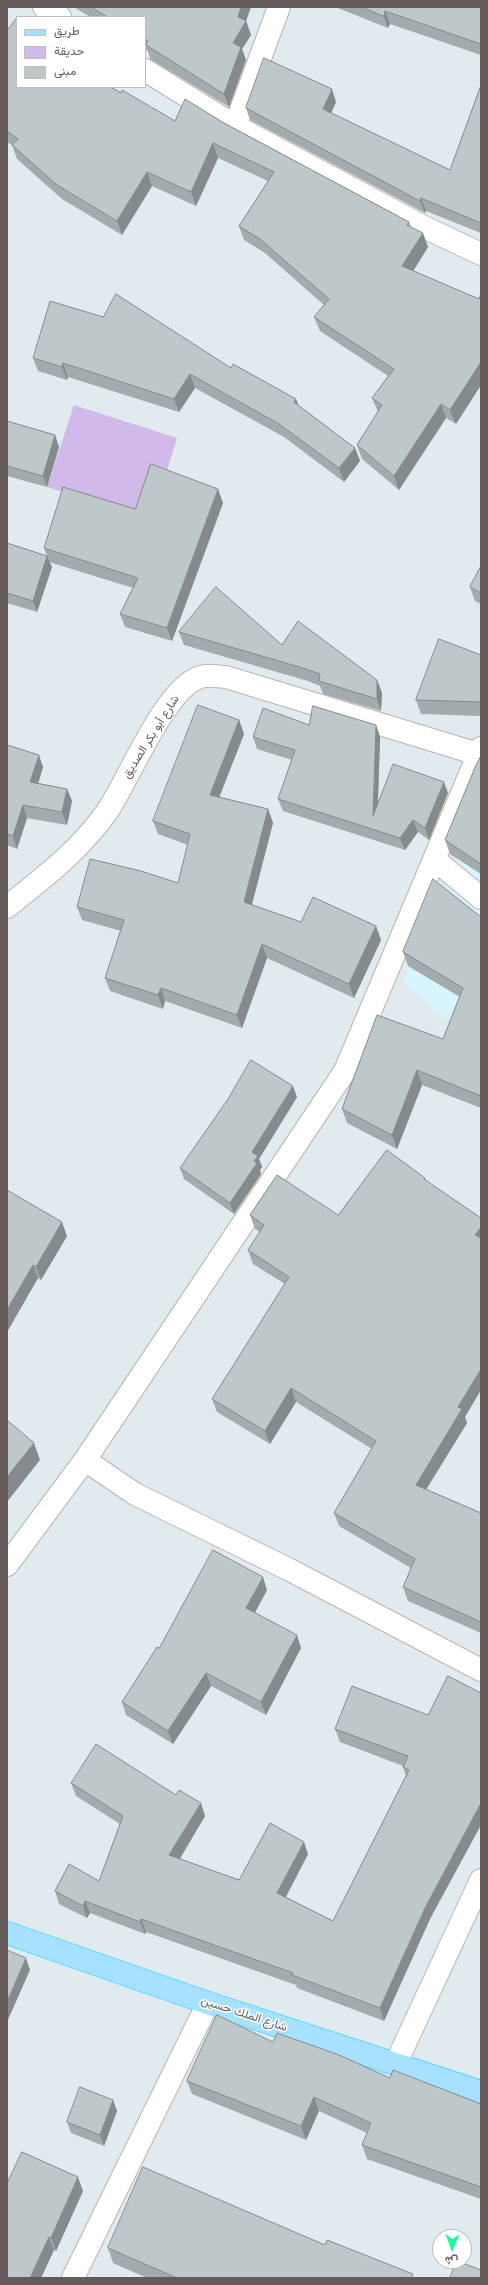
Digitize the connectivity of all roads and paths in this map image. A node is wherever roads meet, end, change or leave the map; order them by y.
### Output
1 (44, 7) edge
2 (279, 7) edge
3 (58, 16) edge
4 (146, 71) edge
5 (236, 126) junction
6 (481, 254) edge
7 (479, 751) edge
8 (434, 859) junction
9 (481, 898) edge
10 (7, 907) edge
11 (85, 1460) junction
12 (7, 1566) edge
13 (481, 1670) edge
14 (481, 1880) edge
15 (7, 1933) edge
16 (208, 2003) junction
17 (396, 2063) junction
18 (481, 2092) edge
19 (74, 2278) edge

1 - 3 street
2 - 5 street
4 - 5 street
5 - 6 street
7 - 8 street
7 - 10 street, شارع أبو بكر الصديق
8 - 9 street
8 - 11 street
11 - 12 street
11 - 13 street
14 - 17 street
15 - 16 main road, شارع الملك حسين
16 - 17 main road, شارع الملك حسين
16 - 19 street
17 - 18 main road, شارع الملك حسين

